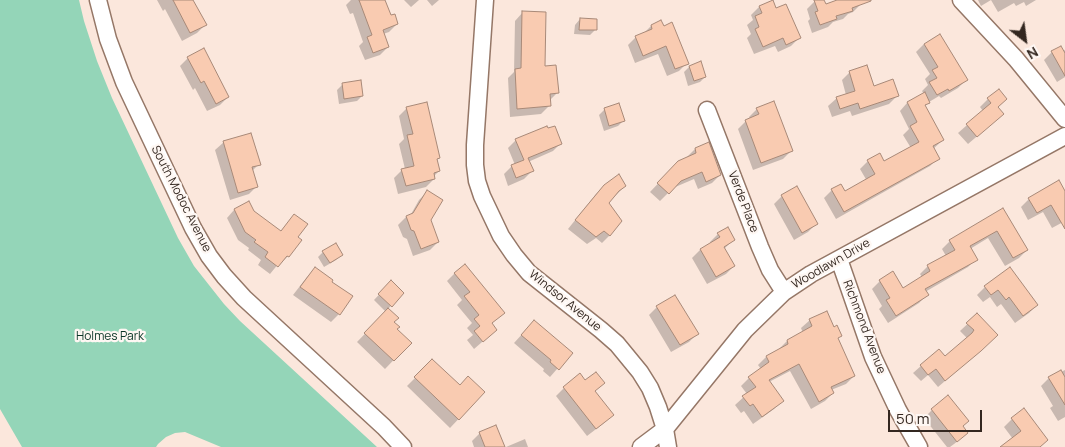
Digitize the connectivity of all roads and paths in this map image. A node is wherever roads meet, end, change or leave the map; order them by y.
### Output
1 (98, 0) edge
2 (485, 0) edge
3 (961, 0) edge
4 (707, 110) dead end
5 (1065, 119) edge
6 (1065, 136) edge
7 (839, 259) junction
8 (784, 292) junction
9 (665, 429) junction
10 (403, 447) edge
11 (641, 447) edge
12 (668, 447) edge
13 (919, 447) edge

1 - 10 street, South Modoc Avenue
2 - 9 street, Windsor Avenue
3 - 5 street
4 - 8 street, Verde Place
6 - 7 street, Woodlawn Drive
7 - 8 street, Woodlawn Drive
7 - 13 street, Richmond Avenue
8 - 9 street, Woodlawn Drive
9 - 11 street, Woodlawn Drive
9 - 12 street, Windsor Avenue

